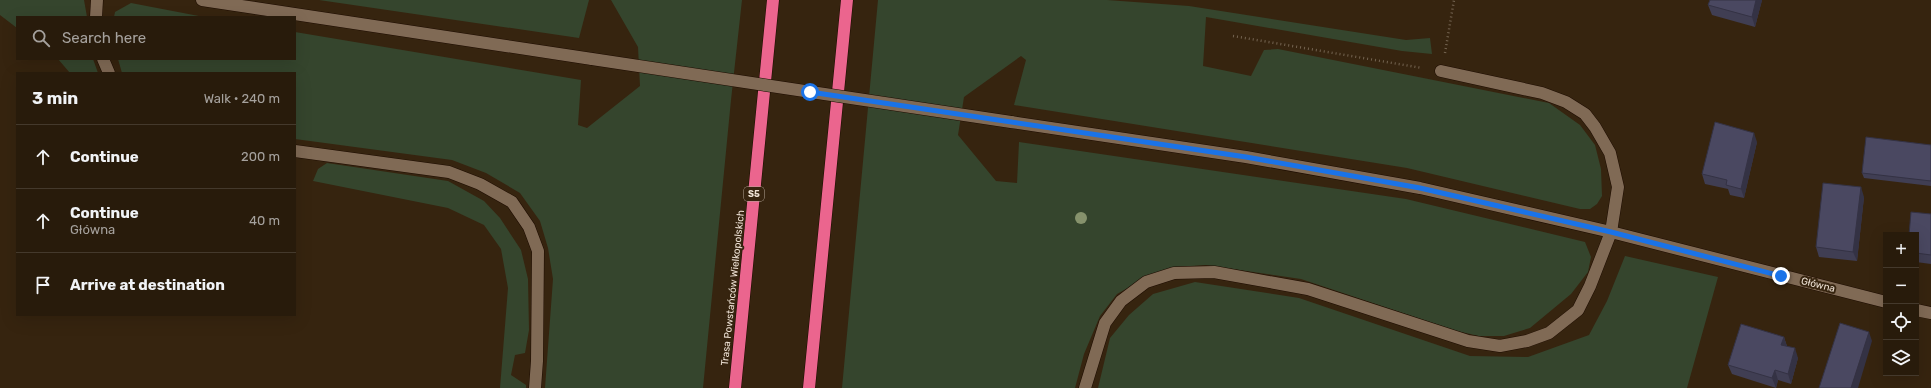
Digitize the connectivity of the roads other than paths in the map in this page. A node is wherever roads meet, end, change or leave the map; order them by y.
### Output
1 (97, 0) edge
2 (202, 0) edge
3 (773, 0) edge
4 (847, 0) edge
5 (96, 16) edge
6 (103, 60) edge
7 (1441, 71) road end
8 (109, 72) edge
9 (296, 152) edge
10 (1611, 232) junction
11 (1883, 301) edge
12 (1919, 311) edge
13 (1931, 313) edge
14 (535, 388) edge
15 (735, 388) edge
16 (810, 388) edge
17 (1086, 388) edge

1 - 5 street
2 - 10 street, Główna, bridge
3 - 15 highway, Trasa Powstańców Wielkopolskich / S5
4 - 16 highway
6 - 8 street
7 - 10 street
9 - 14 street
10 - 11 street, Główna
10 - 17 street
12 - 13 street

